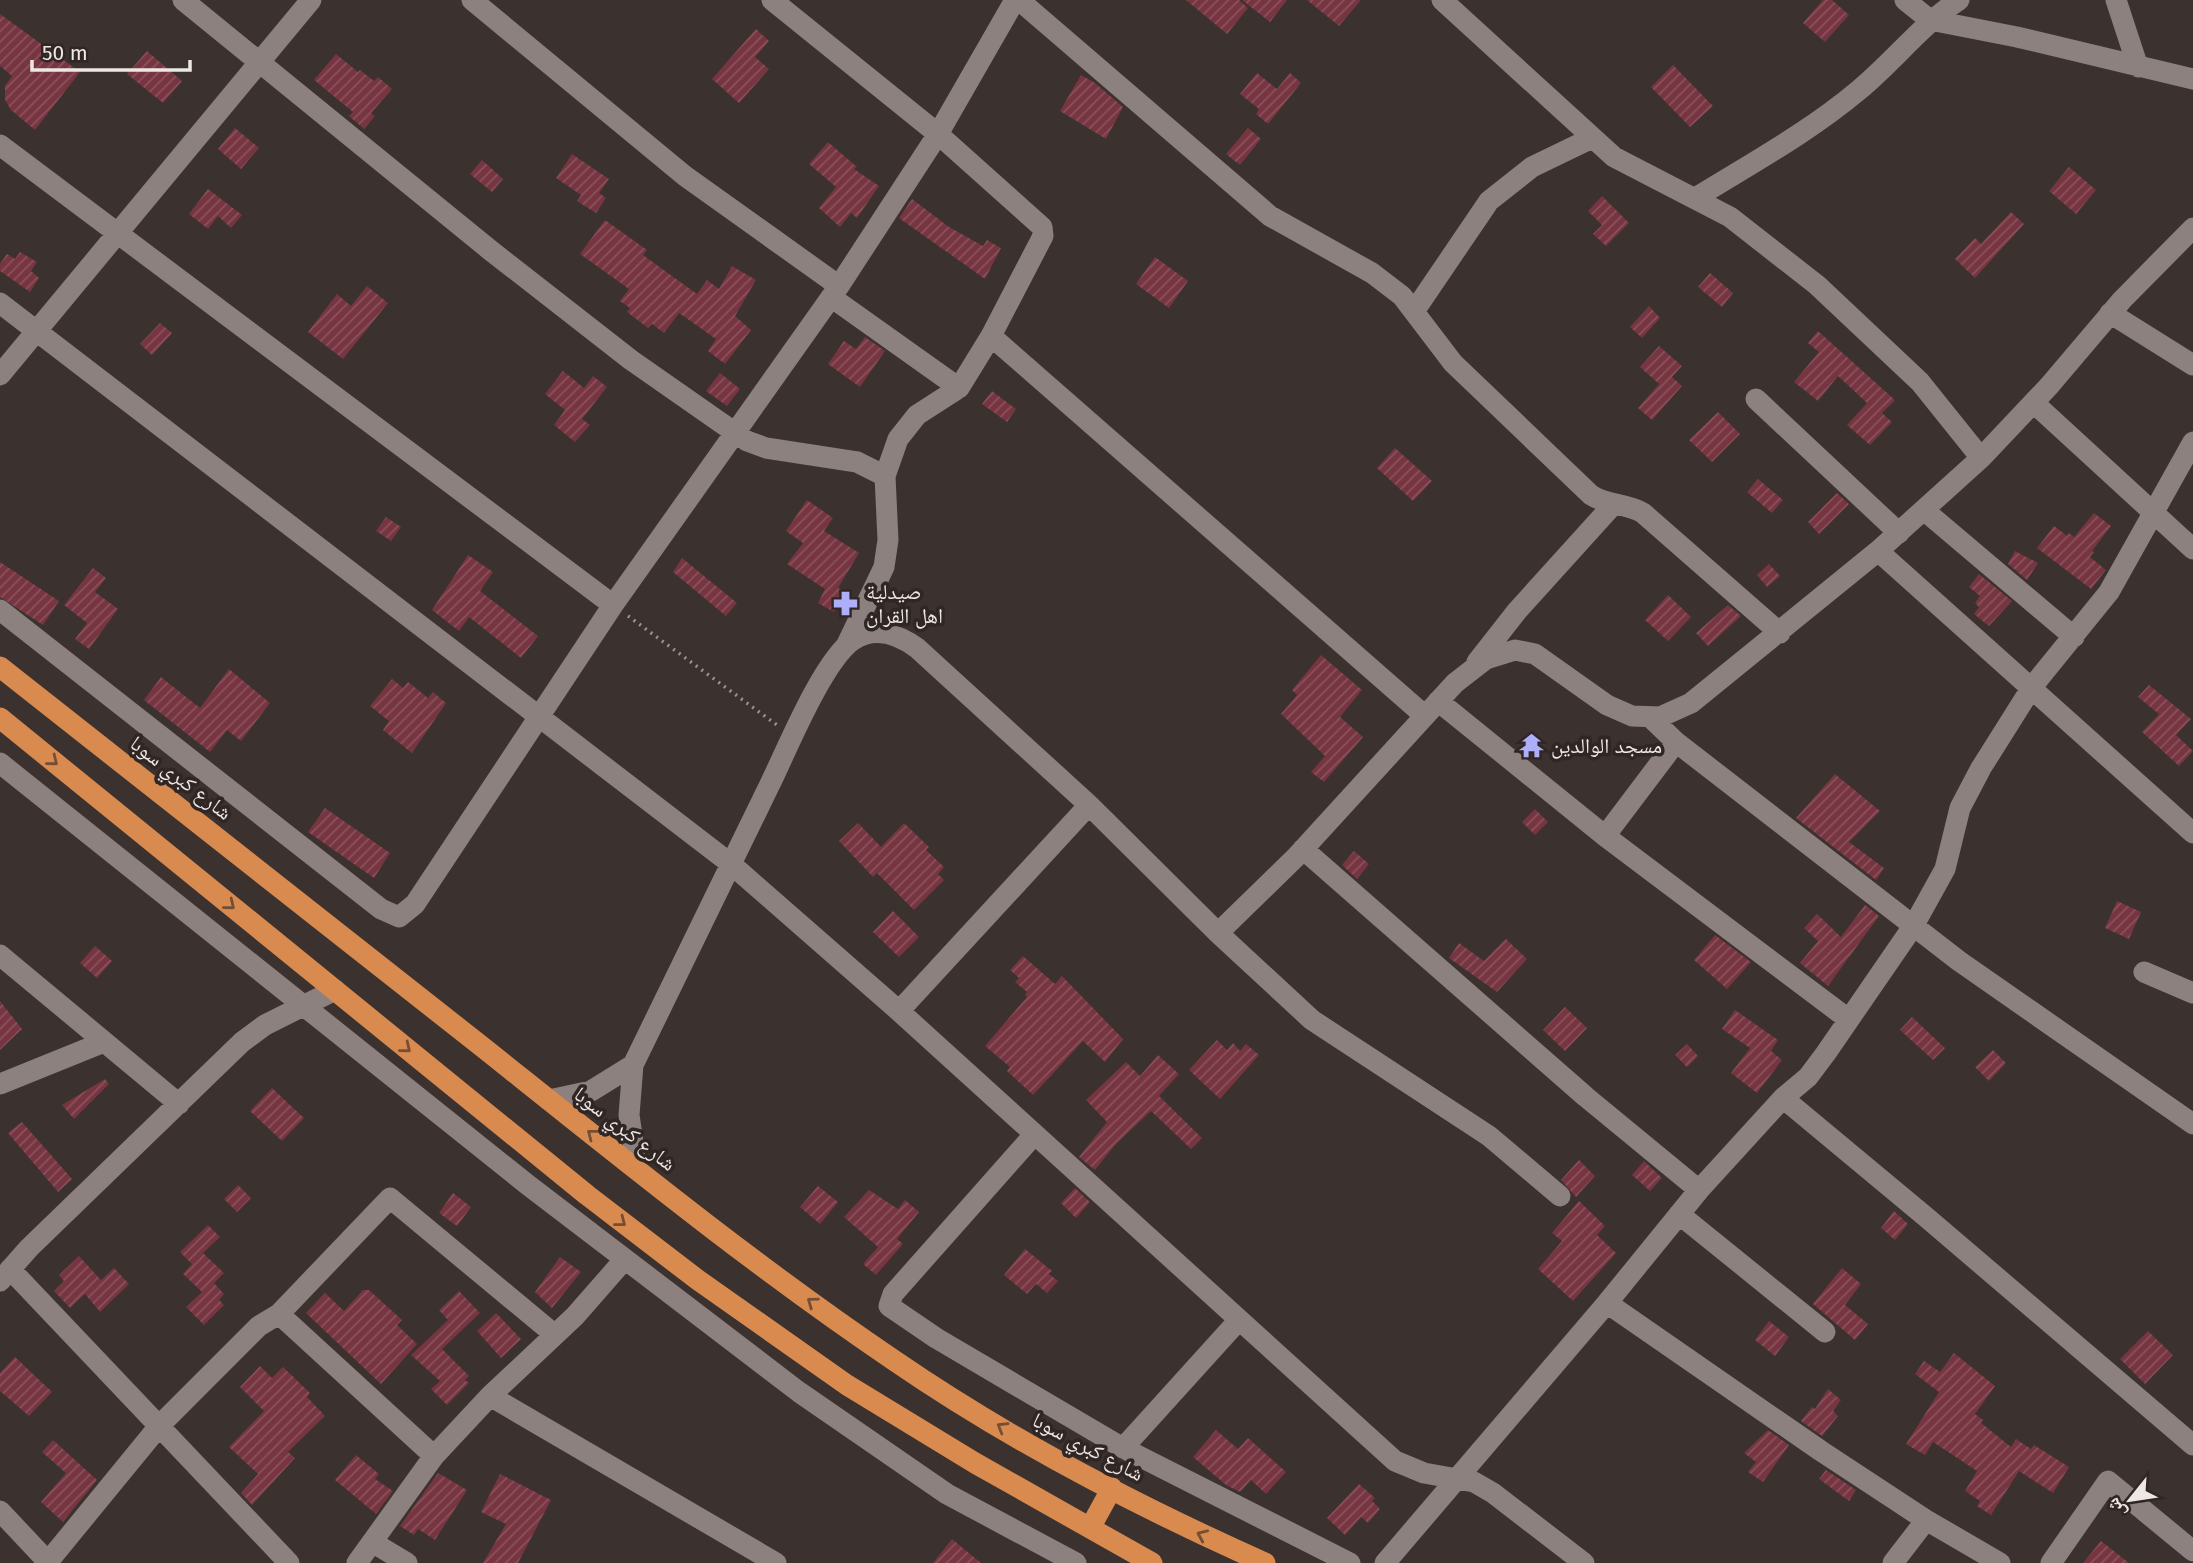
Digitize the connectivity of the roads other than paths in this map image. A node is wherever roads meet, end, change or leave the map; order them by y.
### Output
1 (183, 0) edge
2 (312, 0) edge
3 (472, 0) edge
4 (772, 0) edge
5 (1017, 0) edge
6 (1442, 0) edge
7 (1905, 0) edge
8 (1959, 0) edge
9 (2116, 0) edge
10 (1930, 20) junction
11 (260, 65) junction
12 (2138, 67) junction
13 (2193, 79) edge
14 (938, 134) junction
15 (1592, 138) junction
16 (0, 145) edge
17 (1697, 197) junction
18 (2190, 233) edge
19 (117, 234) junction
20 (835, 292) junction
21 (0, 303) edge
22 (1415, 310) junction
23 (2110, 313) junction
24 (37, 330) junction
25 (991, 336) junction
26 (2193, 365) edge
27 (0, 374) edge
28 (959, 388) junction
29 (1756, 399) dead end
30 (2034, 403) junction
31 (737, 433) junction
32 (2193, 442) edge
33 (1981, 458) junction
34 (885, 475) junction
35 (1612, 506) junction
36 (1925, 511) junction
37 (2152, 512) junction
38 (1899, 533) junction
39 (2193, 549) edge
40 (1878, 551) junction
41 (613, 605) junction
42 (0, 610) edge
43 (1780, 633) junction
44 (2074, 637) junction
45 (846, 645) junction
46 (1476, 664) junction
47 (0, 667) edge
48 (2032, 687) junction
49 (1432, 709) junction
50 (540, 715) junction
51 (0, 718) edge
52 (1651, 718) junction
53 (1676, 742) junction
54 (0, 763) edge
55 (1089, 805) junction
56 (2193, 833) edge
57 (1605, 836) junction
58 (1303, 849) junction
59 (731, 864) junction
60 (1914, 925) junction
61 (1218, 933) junction
62 (0, 955) edge
63 (2144, 972) dead end
64 (335, 990) junction
65 (2193, 993) edge
66 (304, 1005) junction
67 (899, 1011) junction
68 (1848, 1019) junction
69 (104, 1042) junction
70 (632, 1065) junction
71 (0, 1084) edge
72 (1783, 1098) junction
73 (549, 1100) junction
74 (179, 1104) junction
75 (2193, 1124) edge
76 (1033, 1136) junction
77 (636, 1169) junction
78 (1699, 1190) junction
79 (1560, 1196) dead end
80 (1679, 1214) junction
81 (624, 1260) junction
82 (5, 1275) edge
83 (1607, 1303) junction
84 (279, 1314) junction
85 (1238, 1321) junction
86 (1825, 1332) dead end
87 (555, 1335) junction
88 (490, 1396) junction
89 (160, 1424) junction
90 (2193, 1445) edge
91 (1123, 1448) junction
92 (434, 1456) junction
93 (1457, 1476) junction
94 (1112, 1488) junction
95 (0, 1511) edge
96 (1926, 1520) junction
97 (1090, 1528) junction
98 (372, 1542) junction
99 (2193, 1551) edge
100 (1044, 1558) edge
101 (48, 1562) edge
102 (289, 1563) edge
103 (357, 1563) edge
104 (407, 1563) edge
105 (776, 1563) edge
106 (1076, 1563) edge
107 (1152, 1563) edge
108 (1265, 1563) edge
109 (1350, 1563) edge
110 (1385, 1563) edge
111 (1584, 1563) edge
112 (1893, 1563) edge
113 (2000, 1563) edge
114 (2051, 1563) edge

1 - 11 street
2 - 11 street
3 - 20 street
4 - 14 street
5 - 14 street
5 - 22 street
6 - 15 street
7 - 10 street
8 - 10 street
9 - 12 street
10 - 12 street
10 - 17 street
11 - 19 street
11 - 31 street
12 - 13 street
14 - 20 street
14 - 25 street
15 - 17 street
15 - 22 street
16 - 19 street
17 - 33 street
18 - 23 street
19 - 24 street
19 - 41 street
20 - 28 street
20 - 31 street
21 - 24 street
22 - 35 street
23 - 26 street
23 - 30 street
24 - 27 street
24 - 50 street
25 - 28 street
25 - 49 street
28 - 34 street
29 - 38 street
30 - 33 street
30 - 37 street
31 - 34 street
31 - 41 street
32 - 37 street
33 - 36 street
34 - 45 street
35 - 43 street
35 - 46 street
36 - 38 street
36 - 44 street
37 - 39 street
37 - 44 street
38 - 40 street
40 - 43 street
40 - 48 street
41 - 50 street
42 - 50 street
43 - 52 street
44 - 48 street
45 - 55 street
45 - 59 street
46 - 49 street
46 - 52 street
47 - 73 highway, شارع كبري سوبا
48 - 56 street
48 - 60 street
49 - 57 street
49 - 58 street
50 - 59 street
51 -> 64 highway
52 - 53 street
53 - 57 street
53 - 60 street
54 - 66 street
55 - 61 street
55 - 67 street
57 - 68 street
58 - 61 street
58 - 78 street
59 - 67 street
59 - 70 street
60 - 68 street
60 - 75 street
61 - 79 street
62 - 69 street
63 - 65 street
64 - 66 street
64 -> 97 highway
66 - 74 street
66 - 81 street
67 - 76 street
68 - 72 street
69 - 71 street
69 - 74 street
70 - 73 street
70 - 77 street
72 - 78 street
72 - 90 street
77 -> 73 highway, شارع كبري سوبا
74 - 82 street
76 - 85 street
76 - 91 street
94 -> 77 highway, شارع كبري سوبا
78 - 80 street
80 - 83 street
80 - 86 street
81 - 87 street
81 - 100 street
82 - 89 street
83 - 93 street
83 - 96 street
84 - 87 street
84 - 89 street
84 - 92 street
85 - 91 street
85 - 93 street
87 - 88 street
88 - 92 street
88 - 105 street
89 - 101 street
89 - 102 street
91 - 109 street
92 - 98 street
93 - 110 street
93 - 111 street
94 - 97 highway
108 -> 94 highway, شارع كبري سوبا
95 - 101 street
96 - 112 street
96 - 113 street
97 - 107 highway
98 - 103 street
98 - 104 street
99 - 114 street
100 - 106 street

